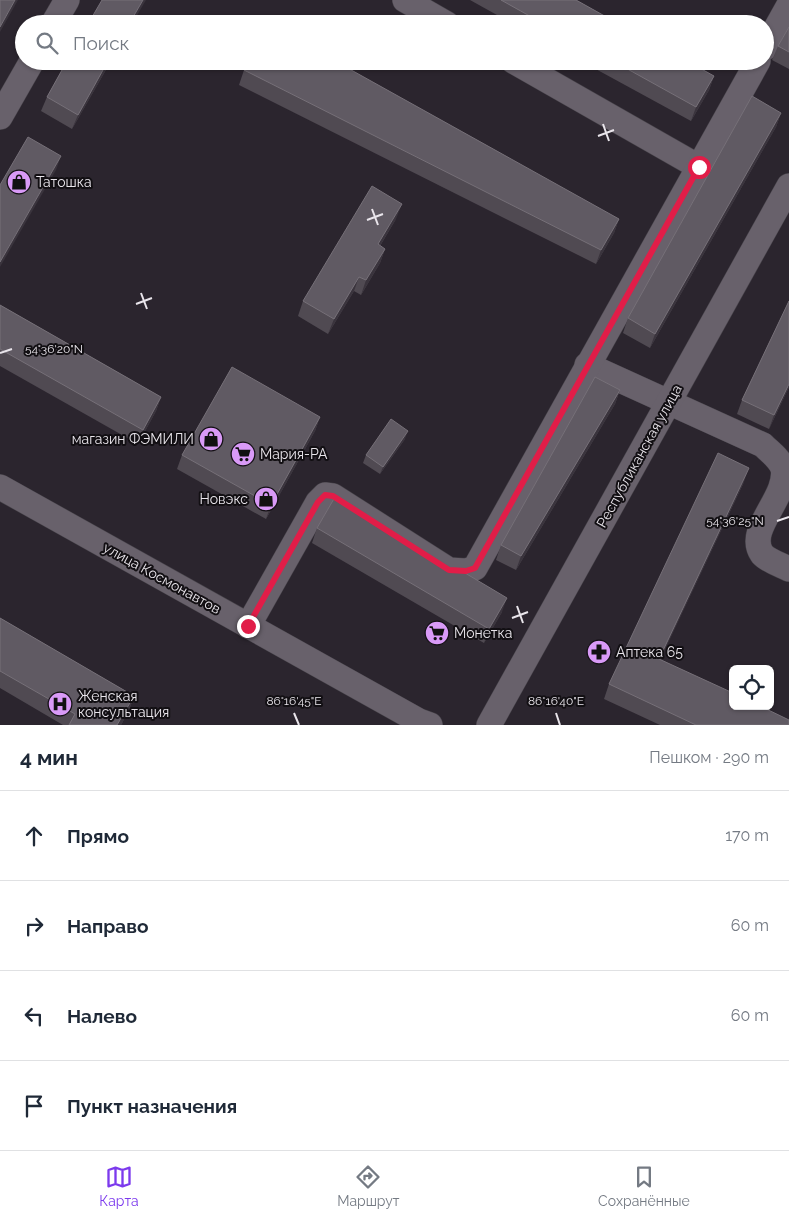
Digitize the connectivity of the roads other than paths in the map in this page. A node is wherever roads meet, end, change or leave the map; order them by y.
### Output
1 (67, 0) edge
2 (405, 0) edge
3 (789, 5) edge
4 (58, 15) edge
5 (431, 15) edge
6 (774, 32) edge
7 (27, 70) edge
8 (529, 70) edge
9 (753, 70) edge
10 (0, 117) edge
11 (699, 167) junction
12 (789, 186) edge
13 (587, 364) junction
14 (668, 404) junction
15 (0, 487) edge
16 (789, 568) edge
17 (248, 626) junction
18 (422, 724) edge
19 (489, 725) edge

1 - 4 street
2 - 5 street
3 - 6 street
7 - 10 street
8 - 11 street
9 - 11 street
11 - 13 street
12 - 14 street, Республиканская улица
13 - 14 street
13 - 17 street
14 - 16 street
14 - 19 street, Республиканская улица
15 - 17 street, улица Космонавтов
17 - 18 street, улица Космонавтов

